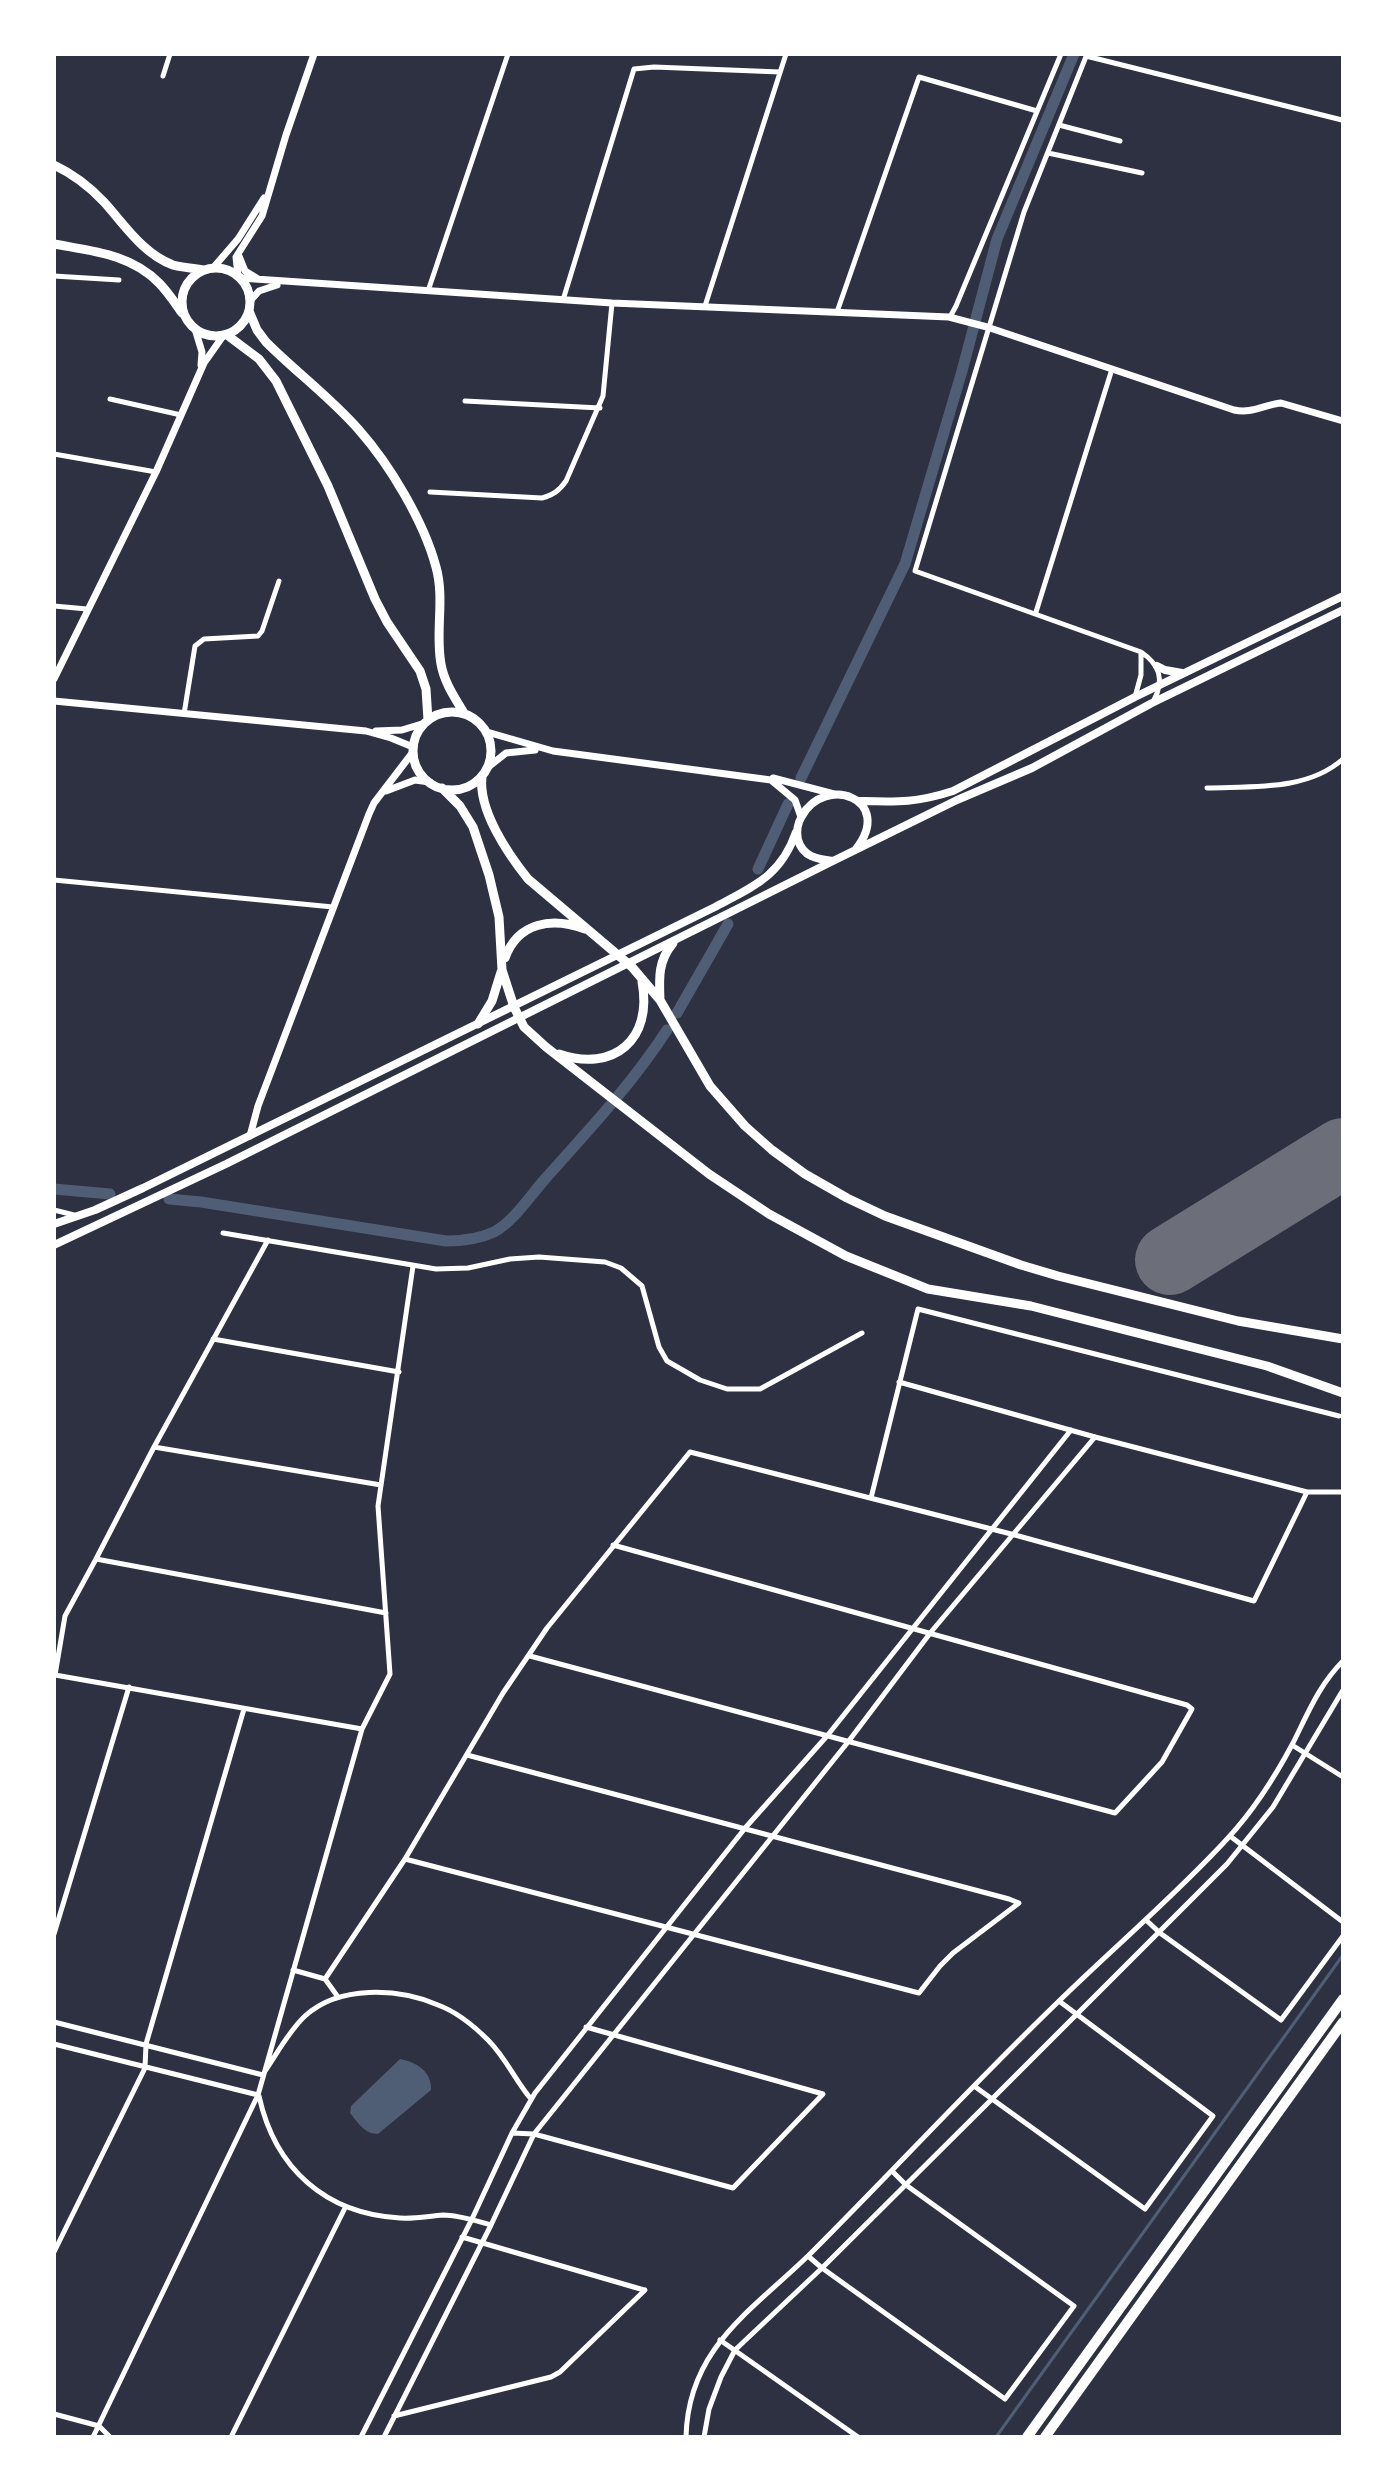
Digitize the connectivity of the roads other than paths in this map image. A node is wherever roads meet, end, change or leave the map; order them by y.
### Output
1 (170, 54) edge
2 (314, 54) edge
3 (508, 54) edge
4 (786, 54) edge
5 (1061, 54) edge
6 (1087, 55) edge
7 (780, 72) junction
8 (163, 76) dead end
9 (1037, 111) junction
10 (1342, 120) edge
11 (1059, 125) junction
12 (1120, 141) dead end
13 (1048, 153) junction
14 (54, 165) edge
15 (1142, 173) dead end
16 (273, 178) junction
17 (54, 244) edge
18 (238, 253) junction
19 (209, 269) junction
20 (54, 276) edge
21 (239, 277) junction
22 (119, 280) dead end
23 (260, 280) junction
24 (295, 283) junction
25 (428, 292) junction
26 (563, 300) junction
27 (612, 303) junction
28 (250, 306) junction
29 (705, 307) junction
30 (837, 312) junction
31 (184, 314) junction
32 (949, 317) junction
33 (987, 327) junction
34 (195, 329) junction
35 (225, 335) junction
36 (1112, 368) junction
37 (199, 375) junction
38 (110, 399) dead end
39 (465, 401) dead end
40 (600, 408) junction
41 (181, 415) junction
42 (1343, 421) edge
43 (54, 454) edge
44 (156, 472) junction
45 (430, 492) dead end
46 (279, 581) dead end
47 (1343, 596) edge
48 (54, 606) edge
49 (87, 609) junction
50 (1343, 610) edge
51 (1036, 612) junction
52 (1141, 652) junction
53 (1157, 666) junction
54 (1183, 673) junction
55 (54, 679) edge
56 (1160, 685) junction
57 (1135, 697) junction
58 (54, 701) edge
59 (1152, 703) junction
60 (464, 713) junction
61 (184, 714) junction
62 (426, 721) junction
63 (366, 731) junction
64 (487, 732) junction
65 (413, 749) junction
66 (553, 751) junction
67 (1343, 759) edge
68 (484, 773) junction
69 (759, 778) junction
70 (430, 782) junction
71 (442, 788) junction
72 (1207, 788) dead end
73 (381, 794) junction
74 (838, 795) junction
75 (857, 801) junction
76 (801, 817) junction
77 (796, 832) junction
78 (856, 849) junction
79 (833, 861) junction
80 (54, 880) edge
81 (334, 907) junction
82 (592, 931) junction
83 (673, 943) junction
84 (620, 954) junction
85 (630, 964) junction
86 (502, 970) junction
87 (641, 978) junction
88 (660, 1000) junction
89 (514, 1007) junction
90 (518, 1019) junction
91 (478, 1024) junction
92 (553, 1052) junction
93 (250, 1136) junction
94 (54, 1210) edge
95 (79, 1217) junction
96 (54, 1224) edge
97 (223, 1233) dead end
98 (268, 1240) junction
99 (54, 1245) edge
100 (413, 1266) junction
101 (862, 1333) dead end
102 (213, 1339) junction
103 (1343, 1339) edge
104 (399, 1372) junction
105 (899, 1382) junction
106 (1343, 1393) edge
107 (1339, 1416) dead end
108 (1071, 1430) junction
109 (1095, 1437) junction
110 (154, 1447) junction
111 (381, 1485) junction
112 (1307, 1492) junction
113 (1343, 1492) edge
114 (871, 1498) junction
115 (993, 1529) junction
116 (1015, 1535) junction
117 (613, 1545) junction
118 (96, 1559) junction
119 (386, 1613) junction
120 (913, 1627) junction
121 (931, 1632) junction
122 (529, 1656) junction
123 (1343, 1661) edge
124 (54, 1674) edge
125 (129, 1687) junction
126 (1343, 1690) edge
127 (244, 1709) junction
128 (362, 1729) junction
129 (827, 1736) junction
130 (848, 1742) junction
131 (1292, 1745) junction
132 (1307, 1753) junction
133 (466, 1755) junction
134 (1343, 1777) edge
135 (746, 1827) junction
136 (772, 1834) junction
137 (1230, 1836) junction
138 (1243, 1846) junction
139 (405, 1859) junction
140 (1146, 1920) junction
141 (1343, 1922) edge
142 (664, 1928) junction
143 (1160, 1933) junction
144 (54, 1934) edge
145 (692, 1935) junction
146 (1343, 1936) edge
147 (293, 1970) junction
148 (325, 1979) junction
149 (338, 1997) junction
150 (1343, 1999) edge
151 (1059, 2001) junction
152 (1076, 2015) junction
153 (54, 2022) edge
154 (1343, 2022) edge
155 (586, 2027) junction
156 (613, 2035) junction
157 (54, 2044) edge
158 (146, 2044) junction
159 (145, 2068) junction
160 (263, 2075) junction
161 (974, 2086) junction
162 (258, 2095) junction
163 (531, 2099) junction
164 (991, 2100) junction
165 (512, 2133) junction
166 (534, 2134) junction
167 (892, 2171) junction
168 (906, 2185) junction
169 (345, 2208) junction
170 (472, 2219) junction
171 (491, 2225) junction
172 (462, 2237) junction
173 (480, 2243) junction
174 (54, 2252) edge
175 (808, 2256) junction
176 (822, 2268) junction
177 (720, 2340) junction
178 (735, 2350) junction
179 (54, 2414) edge
180 (394, 2416) junction
181 (99, 2426) junction
182 (93, 2437) edge
183 (110, 2437) edge
184 (231, 2437) edge
185 (361, 2437) edge
186 (384, 2437) edge
187 (686, 2437) edge
188 (704, 2437) edge
189 (858, 2437) edge
190 (1027, 2437) edge
191 (1045, 2437) edge

1 - 8 street
2 - 16 street
3 - 25 street
4 - 7 street
5 - 9 street
6 - 10 street
6 - 11 street
7 - 26 street
7 - 29 street
9 - 30 street
9 - 32 street
11 - 12 street
11 - 13 street
13 - 15 street
13 - 33 street
14 - 19 highway
16 - 18 street
16 - 19 street
17 - 31 highway
18 - 21 street
18 - 23 street
19 - 21 highway
19 - 31 highway
20 - 22 street
21 - 23 street
21 - 28 highway
23 - 24 street
24 - 25 street
24 - 28 street
25 - 26 street
26 - 27 street
27 - 29 street
27 - 40 street
28 - 35 highway
28 - 60 highway
29 - 30 street
30 - 32 street
31 - 34 highway
32 - 33 street
33 - 36 street
33 - 51 street
34 - 35 highway
34 - 37 street
35 - 37 street
35 - 62 highway
36 - 42 street
36 - 51 street
37 - 41 street
38 - 41 street
39 - 40 street
40 - 45 street
41 - 44 street
43 - 44 street
44 - 49 street
46 - 61 street
47 - 54 main road
48 - 49 street
49 - 55 street
50 - 59 main road
51 - 52 street
52 - 53 street
52 - 57 street
53 - 54 main road
53 - 56 street
54 - 56 main road
56 - 57 main road
56 - 59 street
57 - 75 main road
58 - 61 street
59 - 78 main road
60 - 62 highway
60 - 64 highway
61 - 63 street
62 - 63 street
62 - 65 highway
63 - 65 street
64 - 66 street
64 - 68 highway
65 - 70 highway
65 - 73 street
66 - 68 street
66 - 69 street
67 - 72 street
68 - 71 highway
68 - 82 highway
69 - 74 street
69 - 76 street
70 - 71 highway
70 - 73 street
71 - 86 highway
73 - 81 street
74 - 75 main road
74 - 76 main road
75 - 78 main road
76 - 77 main road
77 - 79 main road
77 - 84 main road
78 - 79 main road
79 - 83 main road
80 - 81 street
81 - 93 street
82 - 84 highway
82 - 86 highway
83 - 85 main road
83 - 88 highway
84 - 85 highway
84 - 89 main road
85 - 87 highway
85 - 90 main road
86 - 89 highway
86 - 91 highway
87 - 88 highway
87 - 92 highway
88 - 103 highway
89 - 90 highway
89 - 91 main road
90 - 92 highway
90 - 99 main road
91 - 93 main road
92 - 106 highway
93 - 95 main road
94 - 95 street
95 - 96 main road
97 - 98 street
98 - 100 street
98 - 102 street
100 - 101 street
100 - 104 street
102 - 104 street
102 - 110 street
104 - 111 street
105 - 107 street
105 - 108 street
105 - 114 street
108 - 109 street
108 - 115 street
109 - 112 street
109 - 116 street
110 - 111 street
110 - 118 street
111 - 119 street
112 - 113 street
112 - 116 street
114 - 115 street
114 - 117 street
115 - 116 street
115 - 120 street
116 - 121 street
117 - 120 street
117 - 122 street
118 - 119 street
118 - 124 street
119 - 128 street
120 - 121 street
120 - 129 street
121 - 130 street
121 - 130 street
122 - 129 street
122 - 133 street
123 - 131 street
124 - 125 street
125 - 127 street
125 - 144 street
126 - 132 street
127 - 128 street
127 - 158 street
128 - 147 street
129 - 130 street
129 - 135 street
130 - 136 street
131 - 132 street
131 - 137 street
132 - 134 street
132 - 138 street
133 - 135 street
133 - 139 street
135 - 136 street
135 - 142 street
136 - 145 street
136 - 145 street
137 - 138 street
137 - 140 street
138 - 141 street
138 - 143 street
139 - 142 street
139 - 148 street
140 - 143 street
140 - 151 street
142 - 145 street
142 - 155 street
143 - 146 street
143 - 152 street
145 - 156 street
147 - 148 street
147 - 160 street
148 - 149 street
149 - 160 street
149 - 163 street
150 - 190 highway
151 - 152 street
151 - 161 street
152 - 164 street
152 - 164 street
153 - 158 street
154 - 191 highway
155 - 156 street
155 - 163 street
156 - 166 street
156 - 166 street
157 - 159 street
158 - 159 street
158 - 160 street
159 - 162 street
159 - 174 street
160 - 162 street
161 - 164 street
161 - 167 street
162 - 169 street
162 - 181 street
163 - 165 street
164 - 168 street
165 - 166 street
165 - 170 street
166 - 171 street
167 - 168 street
167 - 175 street
168 - 176 street
168 - 176 street
169 - 170 street
169 - 184 street
170 - 171 street
170 - 172 street
171 - 173 street
172 - 173 street
172 - 185 street
173 - 180 street
173 - 180 street
175 - 176 street
175 - 177 street
176 - 178 street
177 - 178 street
177 - 187 street
178 - 188 street
178 - 189 street
179 - 181 street
180 - 186 street
181 - 182 street
181 - 183 street

